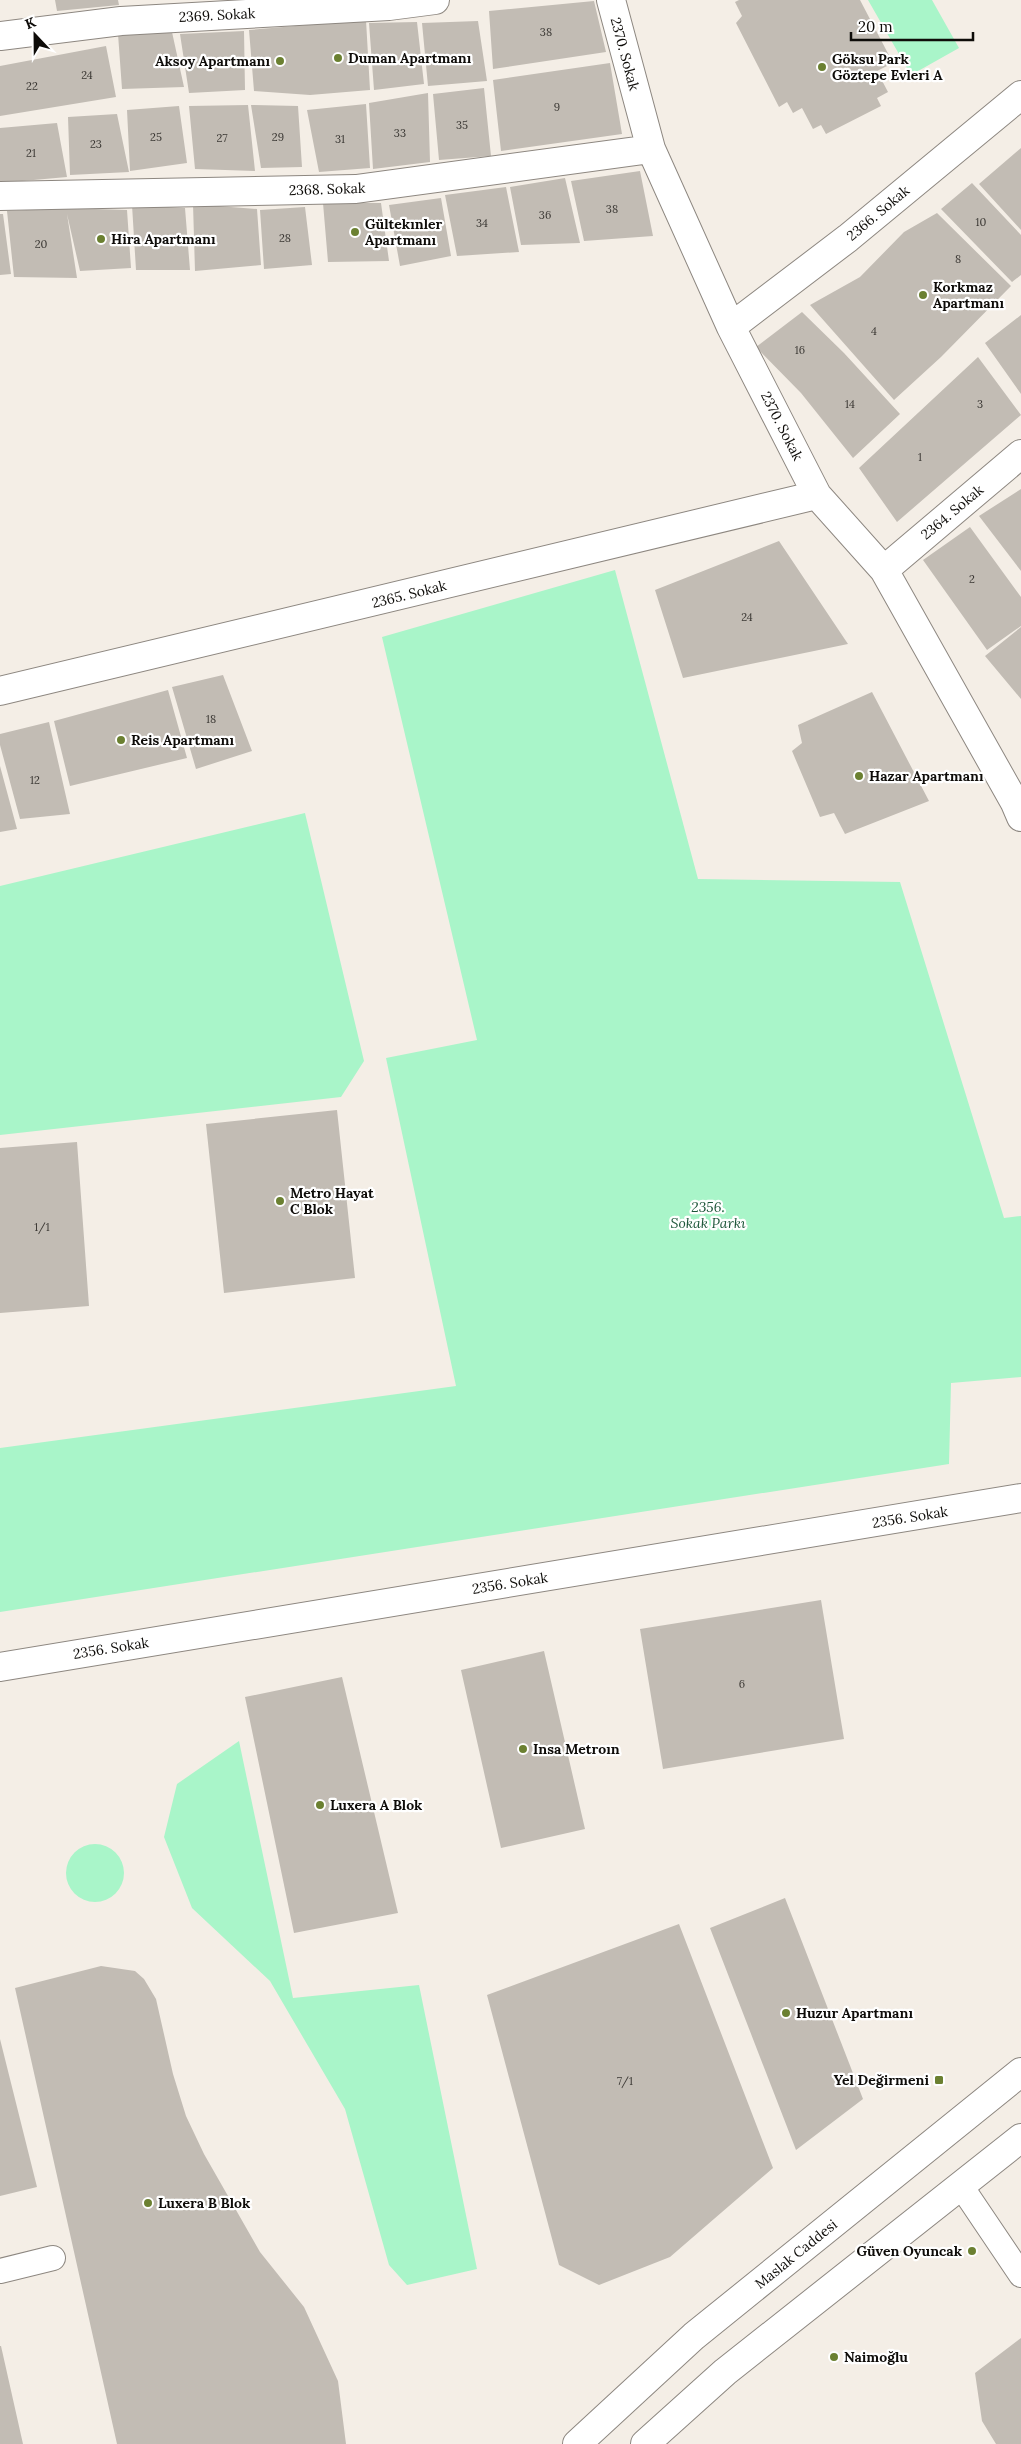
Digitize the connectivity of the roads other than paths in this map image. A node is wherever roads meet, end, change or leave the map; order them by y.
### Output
1 (435, 0) edge
2 (612, 0) edge
3 (0, 36) edge
4 (1021, 94) edge
5 (651, 149) junction
6 (0, 196) edge
7 (731, 327) junction
8 (1021, 454) edge
9 (817, 495) junction
10 (884, 570) junction
11 (0, 691) edge
12 (1021, 817) edge
13 (1021, 1498) edge
14 (0, 1667) edge
15 (1021, 2072) edge
16 (1021, 2138) edge
17 (961, 2186) junction
18 (53, 2258) dead end
19 (0, 2271) edge
20 (1021, 2275) edge
21 (577, 2444) edge
22 (645, 2444) edge

1 - 3 street, 2369. Sokak
2 - 5 street, 2370. Sokak
4 - 7 street, 2366. Sokak
5 - 6 street, 2368. Sokak
5 - 7 street, 2370. Sokak
7 - 9 street, 2370. Sokak
8 - 10 street, 2364. Sokak
9 - 10 street, 2370. Sokak
9 - 11 street, 2365. Sokak
10 - 12 street, 2370. Sokak
13 - 14 street, 2356. Sokak
15 - 21 street, Maslak Caddesi
16 - 17 street
17 - 20 lane
17 - 22 street
18 - 19 lane

